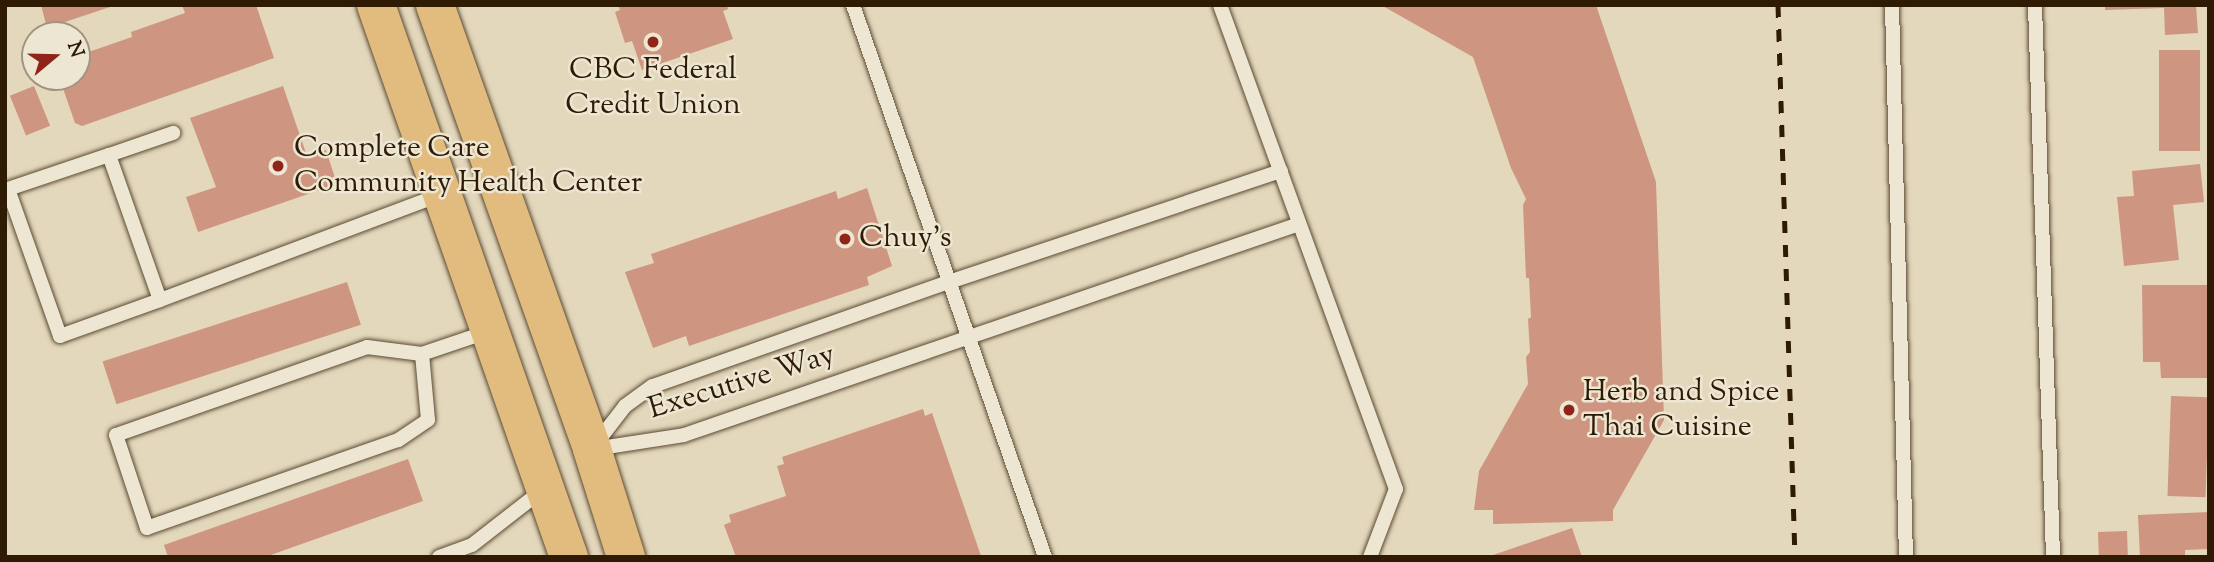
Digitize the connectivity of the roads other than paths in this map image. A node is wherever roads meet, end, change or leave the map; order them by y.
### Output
1 (376, 5) edge
2 (435, 5) edge
3 (853, 5) edge
4 (1220, 5) edge
5 (1892, 5) edge
6 (2035, 5) edge
7 (173, 133) dead end
8 (109, 155) junction
9 (1281, 171) junction
10 (444, 193) junction
11 (1299, 223) junction
12 (950, 282) junction
13 (160, 300) junction
14 (491, 331) junction
15 (969, 337) junction
16 (422, 355) junction
17 (592, 449) junction
18 (545, 488) junction
19 (473, 551) edge
20 (439, 557) edge
21 (569, 557) edge
22 (626, 557) edge
23 (1045, 557) edge
24 (1370, 557) edge
25 (1906, 557) edge
26 (2053, 557) edge

1 - 10 main road
2 - 17 main road
3 - 12 lane
4 - 9 lane
5 - 25 lane
6 - 26 lane
7 - 8 lane
8 - 13 lane
8 - 13 lane
9 - 11 lane
9 - 12 lane, Executive Way
10 - 13 lane
10 - 14 main road
11 - 15 lane, Executive Way
11 - 24 lane
12 - 15 lane
12 - 17 lane, Executive Way
14 - 16 lane
14 - 18 main road
15 - 17 lane, Executive Way
15 - 23 lane
16 - 16 lane
17 - 18 main road
17 - 22 main road
18 - 19 lane
18 - 21 main road
19 - 20 lane

